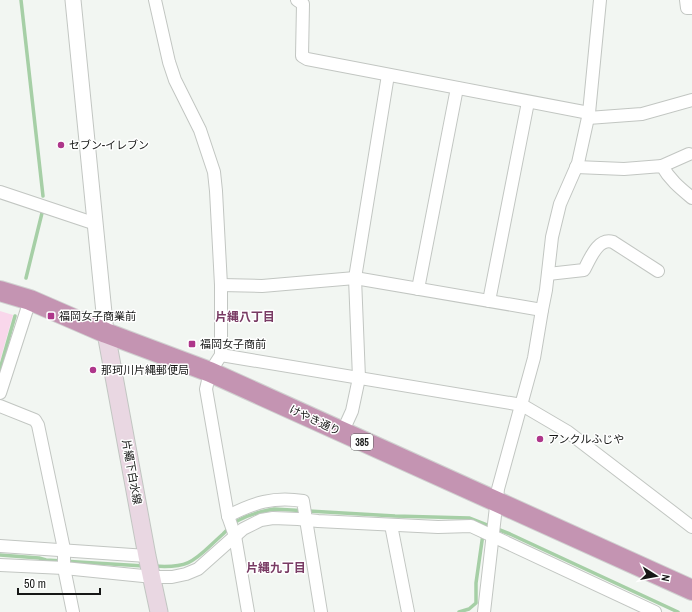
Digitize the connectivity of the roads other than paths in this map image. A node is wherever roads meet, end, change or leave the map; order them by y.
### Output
1 (73, 0) edge
2 (155, 0) edge
3 (296, 0) edge
4 (600, 0) edge
5 (686, 0) edge
6 (692, 8) edge
7 (388, 75) junction
8 (457, 88) junction
9 (692, 100) edge
10 (528, 102) junction
11 (588, 115) junction
12 (689, 154) dead end
13 (662, 166) junction
14 (576, 167) junction
15 (0, 187) edge
16 (0, 192) edge
17 (692, 198) edge
18 (96, 224) junction
19 (658, 271) dead end
20 (548, 274) junction
21 (354, 278) junction
22 (221, 285) junction
23 (418, 289) junction
24 (0, 291) edge
25 (30, 300) junction
26 (489, 301) junction
27 (542, 310) junction
28 (106, 333) junction
29 (221, 355) junction
30 (210, 372) junction
31 (359, 378) junction
32 (0, 393) edge
33 (522, 405) junction
34 (0, 406) edge
35 (342, 433) junction
36 (495, 512) junction
37 (228, 516) junction
38 (305, 520) junction
39 (391, 525) junction
40 (692, 527) edge
41 (235, 536) junction
42 (492, 537) junction
43 (0, 546) edge
44 (64, 549) junction
45 (147, 556) junction
46 (0, 565) edge
47 (64, 568) junction
48 (152, 577) junction
49 (692, 590) edge
50 (72, 612) edge
51 (159, 612) edge
52 (248, 612) edge
53 (320, 612) edge
54 (408, 612) edge
55 (484, 612) edge
56 (655, 612) edge

1 - 18 street
2 - 22 street
3 - 7 street
4 - 11 street
5 - 6 street
7 - 8 street
7 - 21 street
8 - 10 street
8 - 23 street
9 - 11 street
10 - 11 street
10 - 26 street
11 - 14 street
12 - 13 street
13 - 14 street
13 - 17 street
14 - 20 street
15 - 16 street
16 - 18 street
18 - 28 street
19 - 20 street
20 - 27 street
21 - 22 street
21 - 23 street
21 - 31 street
22 - 29 street
23 - 26 street
24 - 25 highway, けやき通り / 385
25 - 28 highway, けやき通り / 385
25 - 32 street
26 - 27 street
27 - 33 street
28 - 30 highway, けやき通り / 385
28 - 45 main road, 片繩下白水線
29 - 30 street
29 - 31 street
30 - 35 highway, けやき通り / 385
30 - 37 street
31 - 33 street
31 - 35 street
33 - 36 street
33 - 40 street
34 - 44 street
35 - 36 highway, けやき通り / 385
36 - 42 street
36 - 49 highway, けやき通り / 385
37 - 38 street
37 - 41 street
38 - 39 street
38 - 41 street
38 - 53 street
39 - 42 street
39 - 54 street
41 - 48 street
41 - 52 street
42 - 55 street
42 - 56 street
43 - 44 street
44 - 45 street
44 - 47 street
45 - 48 main road, 片繩下白水線
46 - 47 street
47 - 48 street
47 - 50 street
48 - 51 main road, 片繩下白水線

